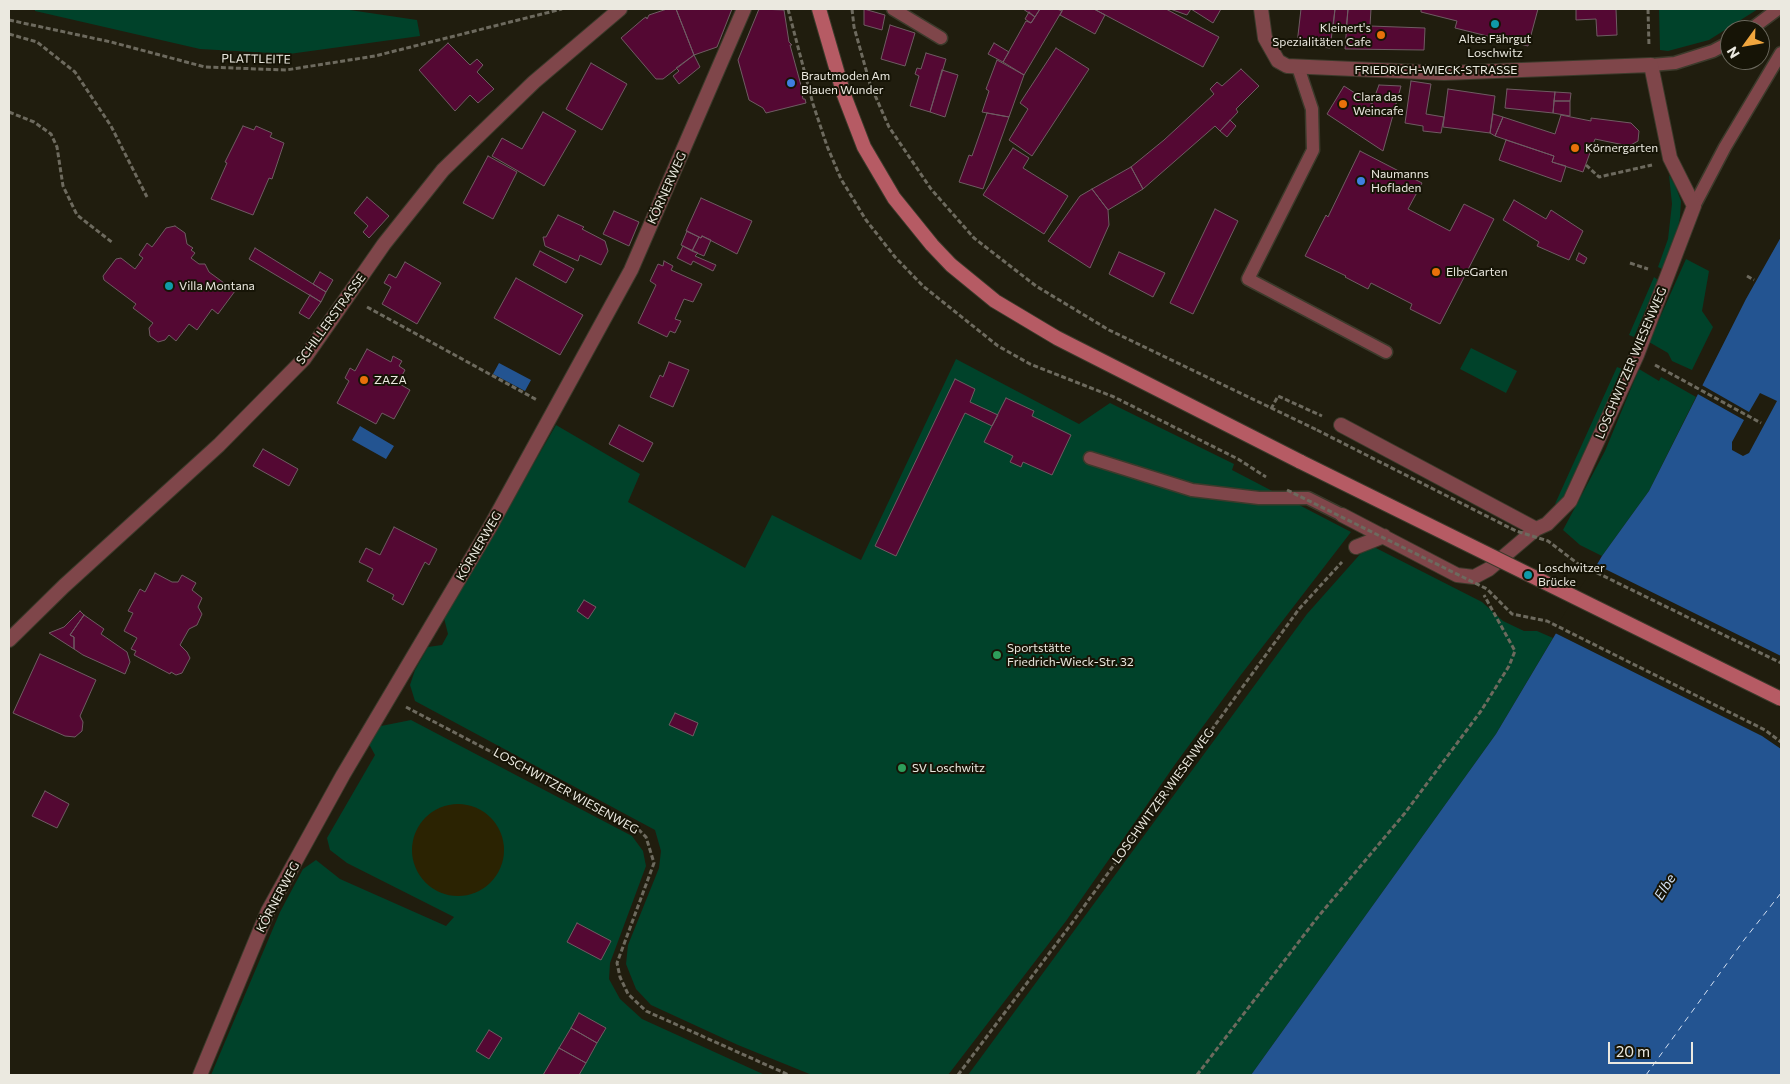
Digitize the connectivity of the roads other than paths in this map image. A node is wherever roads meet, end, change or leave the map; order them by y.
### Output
1 (620, 9) edge
2 (744, 9) edge
3 (819, 9) edge
4 (893, 9) edge
5 (1261, 9) edge
6 (1778, 9) edge
7 (1763, 20) edge
8 (941, 38) dead end
9 (1720, 47) edge
10 (1781, 53) edge
11 (1651, 65) junction
12 (1298, 67) junction
13 (1694, 206) junction
14 (1386, 352) dead end
15 (1341, 425) road end
16 (1090, 458) dead end
17 (1342, 515) joint
18 (1536, 529) junction
19 (1384, 536) junction
20 (1356, 547) road end
21 (9, 640) edge
22 (1781, 699) edge
23 (200, 1075) edge

1 - 21 street, SCHILLERSTRASSE
2 - 23 street, KÖRNERWEG
3 - 22 main road, bridge
4 - 8 lane
5 - 12 street, FRIEDRICH-WIECK-STRASSE
6 - 7 lane
9 - 11 lane
10 - 13 lane
11 - 12 street, FRIEDRICH-WIECK-STRASSE
11 - 13 street
12 - 14 lane
13 - 18 street, LOSCHWITZER WIESENWEG
15 - 18 street
16 - 17 lane
17 - 19 street
18 - 19 street, LOSCHWITZER WIESENWEG
19 - 20 street

